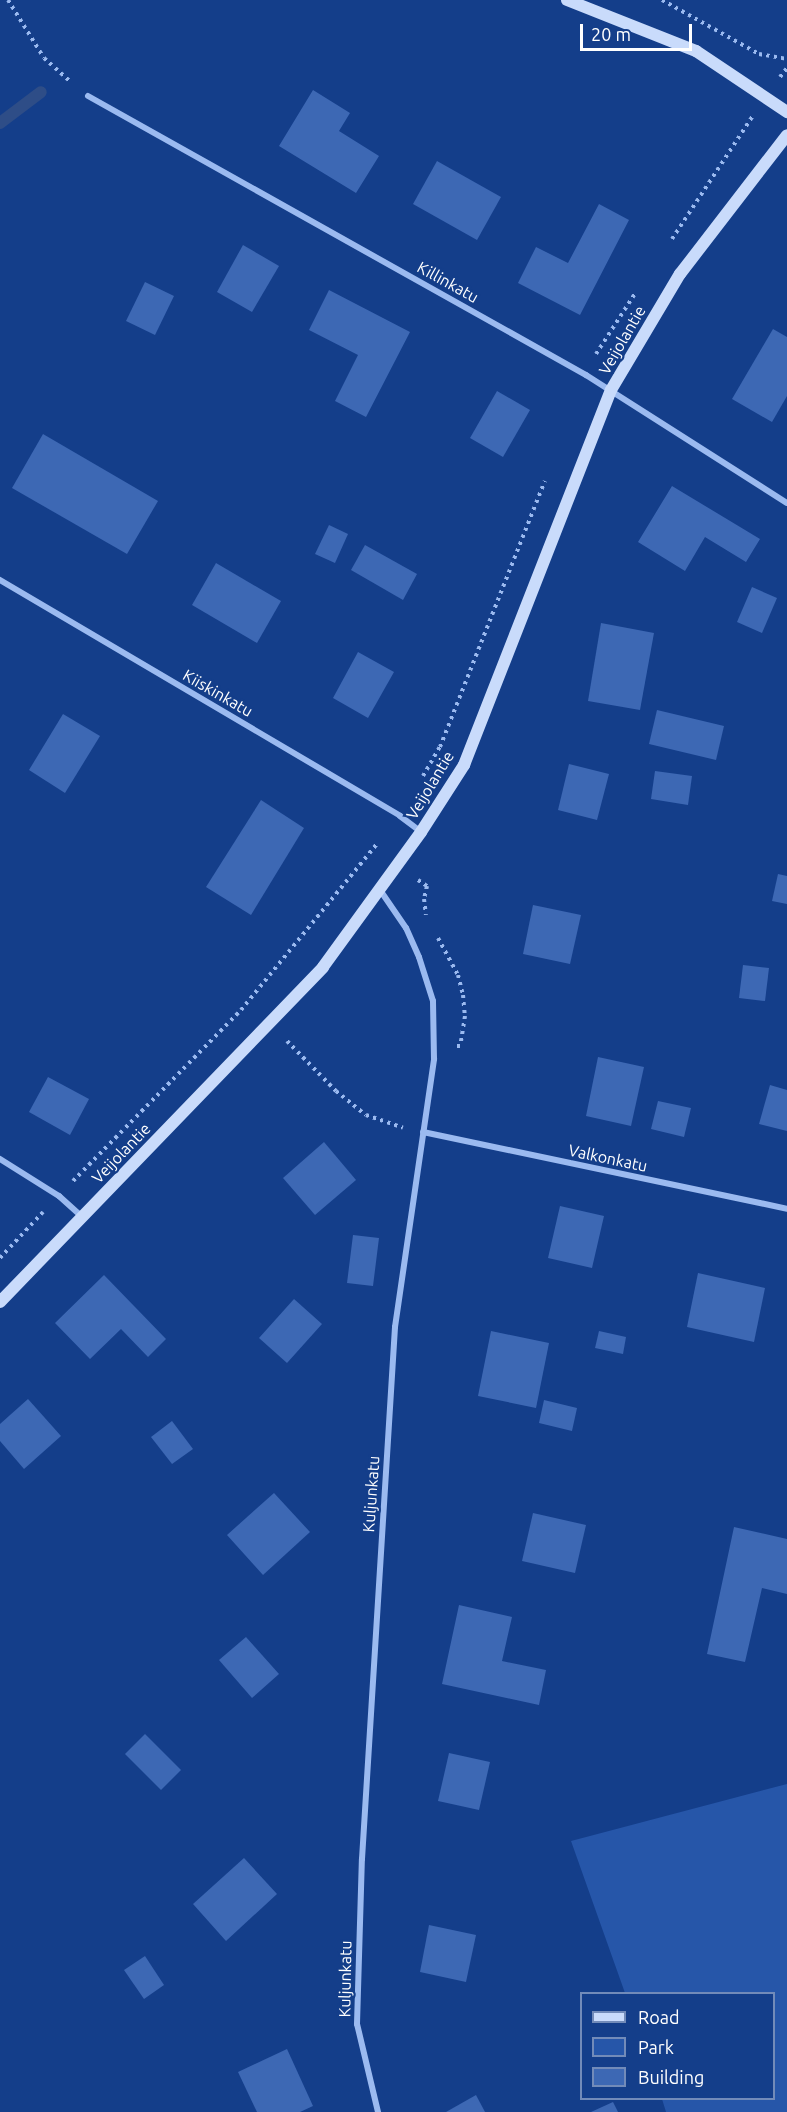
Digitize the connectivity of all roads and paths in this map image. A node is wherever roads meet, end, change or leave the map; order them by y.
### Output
1 (8, 0) edge
2 (567, 0) edge
3 (662, 0) edge
4 (787, 59) edge
5 (787, 68) edge
6 (88, 96) joint
7 (766, 96) junction
8 (787, 112) edge
9 (787, 135) edge
10 (668, 244) dead end
11 (642, 283) dead end
12 (586, 375) junction
13 (611, 390) junction
14 (548, 473) dead end
15 (787, 503) edge
16 (0, 580) edge
17 (400, 816) junction
18 (421, 832) junction
19 (380, 890) junction
20 (248, 1002) junction
21 (269, 1023) junction
22 (423, 1132) junction
23 (0, 1159) edge
24 (59, 1196) junction
25 (787, 1209) edge
26 (82, 1217) junction
27 (0, 1258) edge
28 (0, 1302) edge
29 (378, 2112) edge

1 - 6 path
2 - 7 street
3 - 4 path
5 - 7 path
6 - 12 street, Killinkatu
7 - 8 street
7 - 10 path
9 - 13 street, Veijolantie
11 - 12 path
12 - 13 street, Killinkatu
13 - 15 street, Killinkatu
13 - 18 street, Veijolantie
14 - 17 path
16 - 17 street, Kiiskinkatu
17 - 18 street, Kiiskinkatu
17 - 20 path
18 - 19 street, Veijolantie
19 - 21 street, Veijolantie
19 - 22 street, Kuljunkatu
20 - 21 path
20 - 24 path
21 - 22 path
21 - 26 street, Veijolantie
22 - 25 street, Valkonkatu
22 - 29 street, Kuljunkatu
23 - 24 street
24 - 26 street
24 - 27 path
26 - 28 street, Veijolantie

